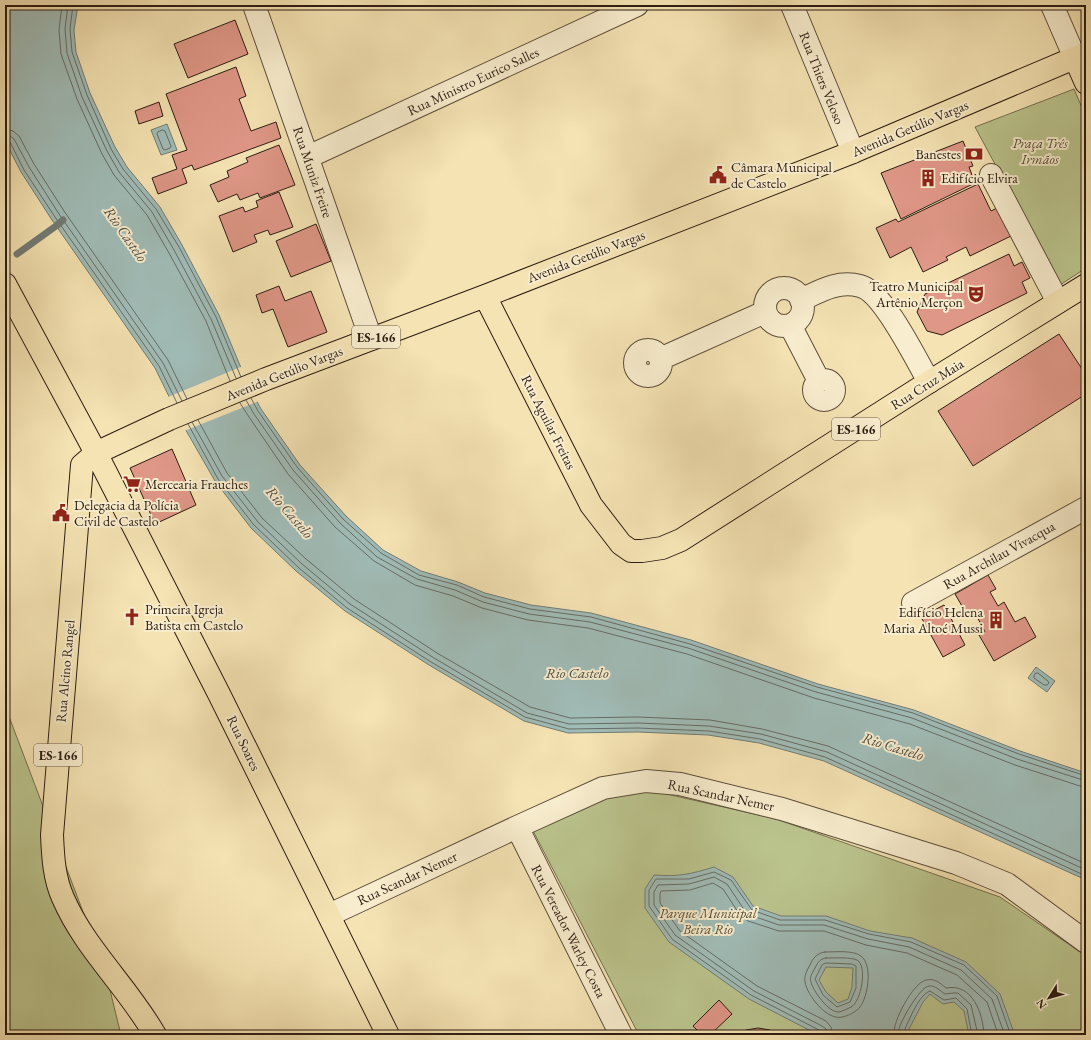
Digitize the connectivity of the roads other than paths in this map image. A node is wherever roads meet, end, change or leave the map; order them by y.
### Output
1 (254, 5) edge
2 (637, 5) edge
3 (792, 5) edge
4 (1052, 5) edge
5 (1081, 56) edge
6 (1086, 83) edge
7 (853, 152) junction
8 (308, 157) junction
9 (991, 175) dead end
10 (5, 284) edge
11 (1086, 284) edge
12 (485, 296) junction
13 (801, 300) junction
14 (1058, 302) junction
15 (765, 312) junction
16 (790, 325) junction
17 (371, 339) junction
18 (660, 358) dead end
19 (819, 381) dead end
20 (929, 382) junction
21 (96, 453) junction
22 (1086, 508) edge
23 (621, 544) joint
24 (913, 603) dead end
25 (516, 827) junction
26 (329, 915) junction
27 (1086, 942) edge
28 (155, 1035) edge
29 (388, 1035) edge
30 (622, 1035) edge

1 - 8 street, Rua Muniz Freire
2 - 8 street, Rua Ministro Eurico Salles
3 - 7 street, Rua Thiers Veloso
4 - 5 street
5 - 6 main road
5 - 7 main road, Avenida Getúlio Vargas / ES-166
7 - 12 main road, Avenida Getúlio Vargas / ES-166
8 - 17 street, Rua Muniz Freire
9 - 14 street
10 - 21 main road, Rua Soares
11 - 14 main road, Rua Cruz Maia / ES-166
12 - 17 main road, Avenida Getúlio Vargas / ES-166
12 - 23 main road, Rua Aguilar Freitas / ES-166
13 - 15 street
13 - 16 street
13 - 20 street
14 - 20 main road, Rua Cruz Maia / ES-166
15 - 16 street
15 - 18 street
16 - 19 street
17 - 21 main road, Avenida Getúlio Vargas / ES-166
20 - 23 main road, Rua Cruz Maia / ES-166
21 - 26 main road, Rua Soares
21 - 28 main road, Rua Alcino Rangel / ES-166
22 - 24 street, Rua Archilau Vivacqua
25 - 26 street, Rua Scandar Nemer
25 - 27 street, Rua Scandar Nemer
25 - 30 street, Rua Vereador Warley Costa
26 - 29 main road, Rua Soares

